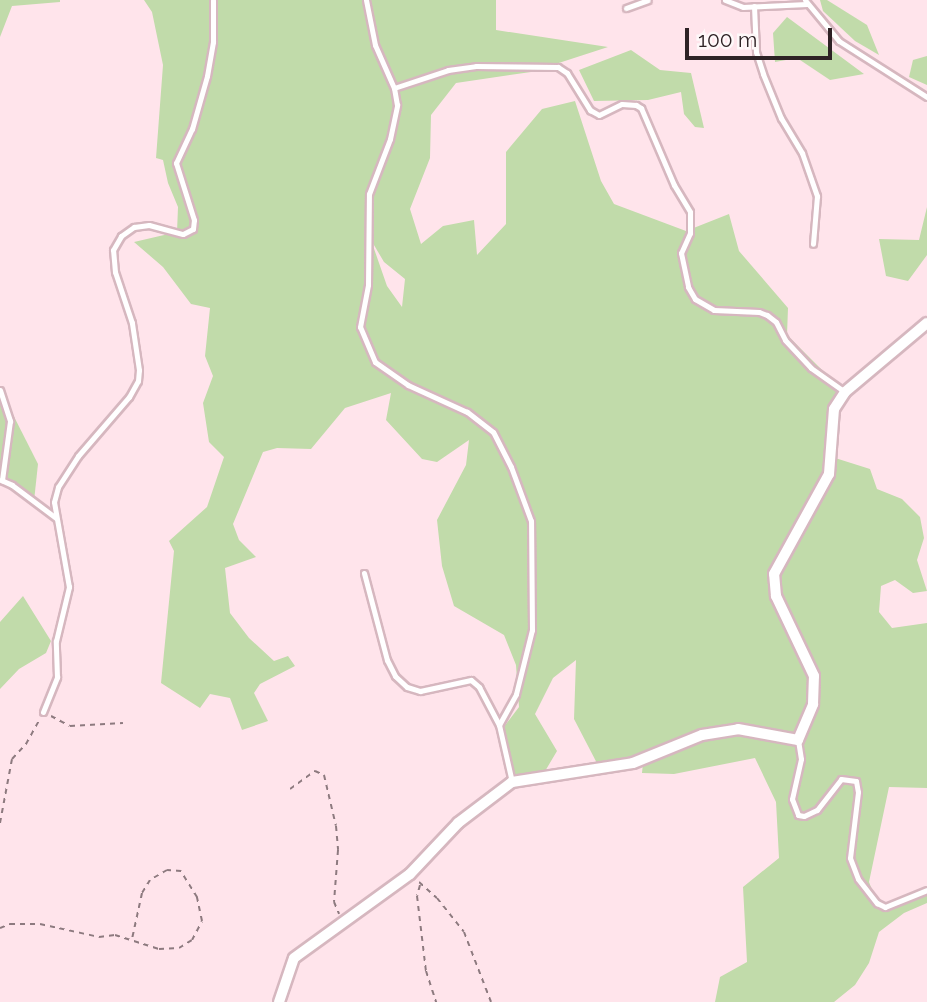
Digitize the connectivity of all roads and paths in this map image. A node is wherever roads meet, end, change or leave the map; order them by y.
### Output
1 (214, 0) edge
2 (366, 0) edge
3 (648, 0) edge
4 (725, 0) edge
5 (806, 2) edge
6 (754, 6) junction
7 (626, 8) dead end
8 (394, 88) junction
9 (927, 97) edge
10 (813, 244) dead end
11 (927, 323) edge
12 (0, 390) edge
13 (845, 392) junction
14 (1, 480) edge
15 (56, 518) junction
16 (364, 573) dead end
17 (43, 712) junction
18 (123, 723) dead end
19 (499, 725) junction
20 (798, 740) junction
21 (512, 782) junction
22 (290, 789) dead end
23 (0, 823) edge
24 (410, 874) junction
25 (421, 884) junction
26 (927, 890) edge
27 (343, 922) junction
28 (0, 928) edge
29 (132, 939) junction
30 (279, 1002) edge
31 (436, 1002) edge
32 (491, 1002) edge

1 - 15 lane
2 - 8 lane
3 - 7 lane
4 - 6 lane
5 - 6 lane
5 - 9 lane
6 - 10 lane
8 - 13 lane
8 - 19 lane
11 - 13 street
12 - 14 lane
13 - 20 street
14 - 15 lane
15 - 17 lane
16 - 19 lane
17 - 18 path
17 - 23 path
19 - 21 lane
20 - 21 street
20 - 26 lane
21 - 24 street
22 - 27 path
24 - 25 path
24 - 27 street
25 - 31 path
25 - 32 path
27 - 30 street
28 - 29 path
29 - 29 path

